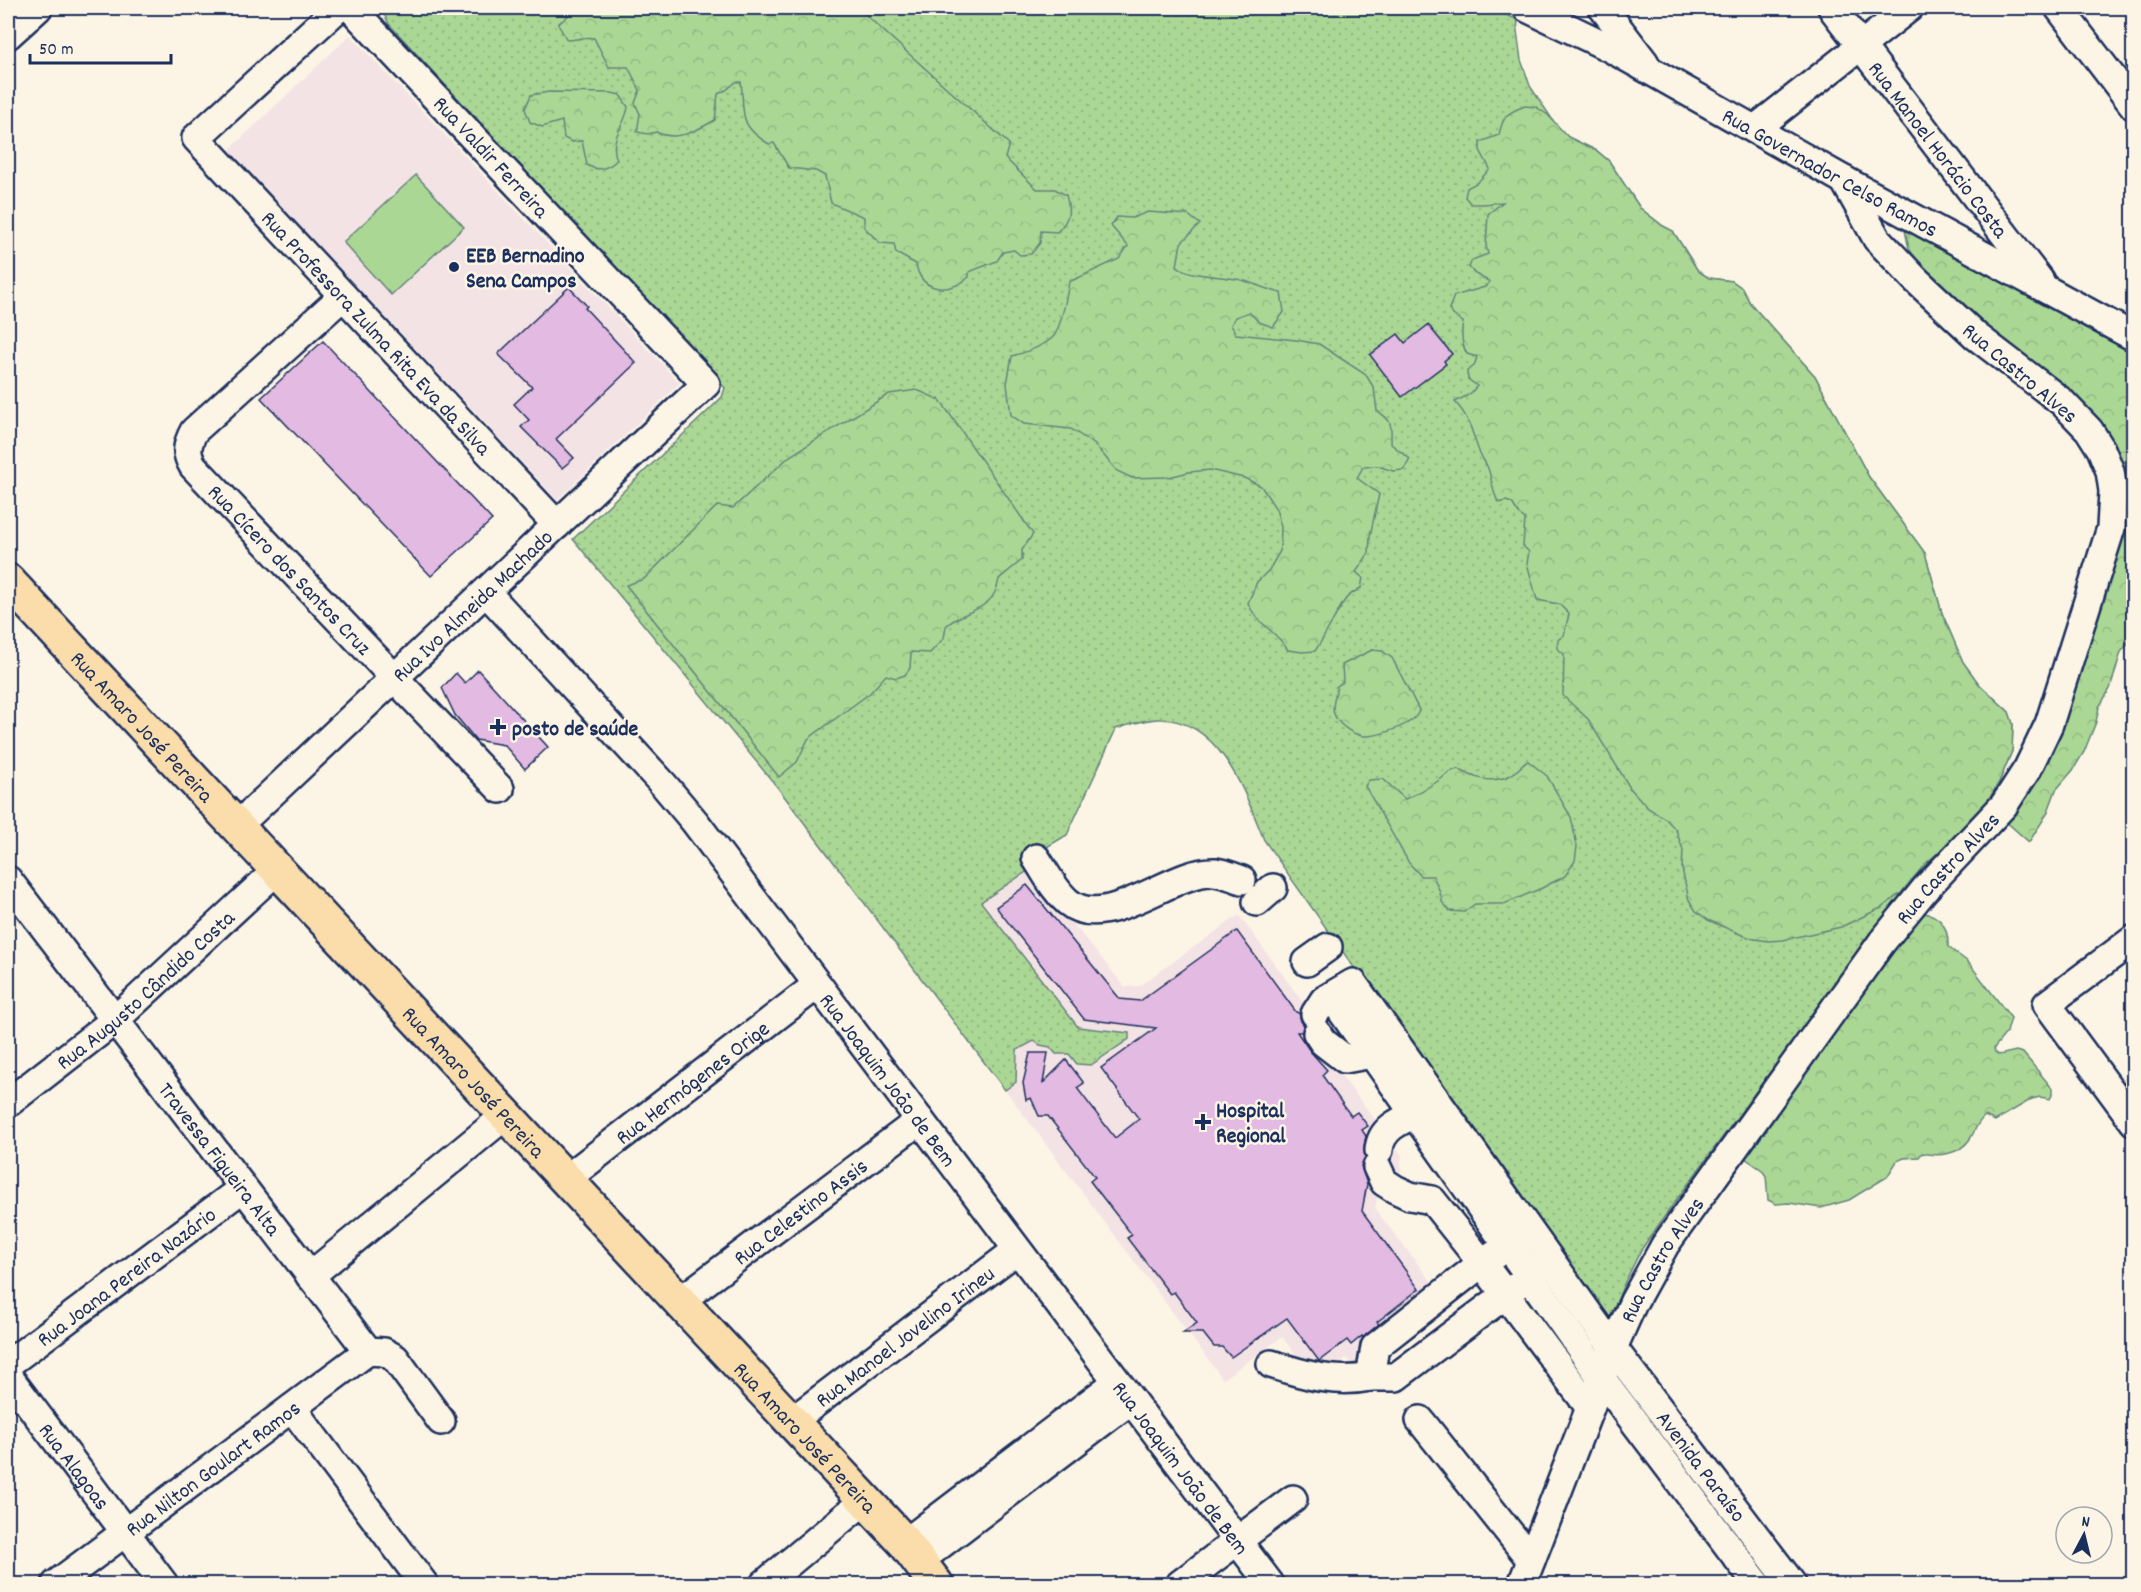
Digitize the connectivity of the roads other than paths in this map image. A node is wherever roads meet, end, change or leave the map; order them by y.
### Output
1 (38, 8) edge
2 (338, 8) edge
3 (351, 8) edge
4 (1527, 8) edge
5 (1603, 8) edge
6 (1832, 8) edge
7 (1909, 8) edge
8 (2059, 8) edge
9 (8, 35) edge
10 (1861, 45) junction
11 (1651, 71) junction
12 (2133, 106) edge
13 (1755, 129) junction
14 (1844, 180) junction
15 (2047, 290) junction
16 (343, 296) junction
17 (2133, 337) edge
18 (706, 384) joint
19 (556, 525) junction
20 (486, 592) junction
21 (12, 596) edge
22 (394, 678) junction
23 (500, 789) dead end
24 (237, 827) junction
25 (1036, 858) dead end
26 (277, 870) junction
27 (8, 880) edge
28 (1242, 880) dead end
29 (2133, 939) edge
30 (817, 985) junction
31 (115, 1020) junction
32 (1383, 1047) junction
33 (8, 1103) edge
34 (1426, 1109) junction
35 (506, 1115) junction
36 (920, 1120) junction
37 (2133, 1122) edge
38 (566, 1179) junction
39 (1497, 1185) junction
40 (243, 1188) junction
41 (1473, 1197) junction
42 (1431, 1200) junction
43 (1519, 1239) junction
44 (1017, 1250) junction
45 (1551, 1261) junction
46 (1482, 1263) junction
47 (310, 1276) junction
48 (1529, 1276) junction
49 (1505, 1294) junction
50 (680, 1301) junction
51 (1406, 1323) junction
52 (1613, 1348) junction
53 (368, 1351) junction
54 (1429, 1353) junction
55 (8, 1364) edge
56 (1271, 1364) dead end
57 (8, 1376) edge
58 (1370, 1377) junction
59 (1602, 1379) junction
60 (1124, 1391) junction
61 (292, 1408) junction
62 (1590, 1408) junction
63 (1420, 1420) dead end
64 (441, 1421) dead end
65 (792, 1421) junction
66 (1293, 1499) dead end
67 (865, 1500) junction
68 (125, 1533) junction
69 (1237, 1541) junction
70 (920, 1563) edge
71 (1527, 1572) edge
72 (56, 1584) edge
73 (164, 1584) edge
74 (424, 1584) edge
75 (764, 1584) edge
76 (1180, 1584) edge
77 (1270, 1584) edge
78 (1757, 1584) edge
79 (1792, 1584) edge

1 - 9 street
2 - 16 street, Rua Professora Zulma Rita Eva da Silva
3 - 18 street, Rua Valdir Ferreira
4 - 11 street, Rua Governador Celso Ramos
5 - 11 street
6 - 10 street, Rua Manoel Horácio Costa
7 - 10 street
8 - 12 street
10 - 13 street
10 - 15 street, Rua Manoel Horácio Costa
11 - 13 street, Rua Governador Celso Ramos
13 - 14 street, Rua Governador Celso Ramos
14 - 15 street, Rua Governador Celso Ramos
14 - 52 street, Rua Castro Alves
15 - 17 street, Rua Governador Celso Ramos
16 - 19 street, Rua Professora Zulma Rita Eva da Silva
16 - 22 street, Rua Cícero dos Santos Cruz
18 - 19 street, Rua Ivo Almeida Machado
19 - 20 street, Rua Ivo Almeida Machado
20 - 22 street, Rua Ivo Almeida Machado
20 - 30 street, Rua Joaquim João de Bem
21 - 24 main road, Rua Amaro José Pereira
22 - 23 street, Rua Cícero dos Santos Cruz
22 - 24 street, Rua Ivo Almeida Machado
24 - 26 main road, Rua Amaro José Pereira
25 - 28 street
26 - 31 street, Rua Augusto Cândido Costa
26 - 35 main road, Rua Amaro José Pereira
27 - 31 street, Travessa Figueira Alta
29 - 37 street
30 - 36 street, Rua Joaquim João de Bem
30 - 38 street, Rua Hermógenes Orige
31 - 33 street, Rua Augusto Cândido Costa
31 - 40 street, Travessa Figueira Alta
32 - 32 street
32 - 34 street
34 - 39 street
34 - 41 street
34 - 42 street
35 - 38 main road, Rua Amaro José Pereira
35 - 47 street
36 - 44 street, Rua Joaquim João de Bem
36 - 50 street, Rua Celestino Assis
38 - 50 main road, Rua Amaro José Pereira
39 - 41 street
39 - 43 street
40 - 47 street, Travessa Figueira Alta
40 - 55 street, Rua Joana Pereira Nazário
41 - 42 street
41 - 43 street
42 - 46 street
43 - 45 street, Avenida Paraíso
43 - 46 street
43 - 48 street, Avenida Paraíso
44 - 60 street, Rua Joaquim João de Bem
44 - 65 street, Rua Manoel Jovelino Irineu
45 - 48 street
45 - 52 street, Avenida Paraíso
46 - 49 street
46 - 51 street
47 - 53 street, Travessa Figueira Alta
48 - 49 street
48 - 59 street, Avenida Paraíso
49 - 54 street
49 - 62 street
50 - 65 main road, Rua Amaro José Pereira
51 - 54 street
51 - 58 street
52 - 59 street, Rua Castro Alves
52 - 79 street, Avenida Paraíso
53 - 61 street, Rua Nilton Goulart Ramos
53 - 64 street
54 - 58 street
56 - 58 street
57 - 68 street, Rua Alagoas
59 - 62 street, Rua Castro Alves
59 - 78 street, Avenida Paraíso
60 - 69 street, Rua Joaquim João de Bem
60 - 70 street
61 - 68 street, Rua Nilton Goulart Ramos
61 - 74 street
62 - 71 street, Rua Castro Alves
63 - 71 street
65 - 67 main road, Rua Amaro José Pereira
66 - 69 street
67 - 70 main road, Rua Amaro José Pereira
67 - 75 street
68 - 72 street, Rua Nilton Goulart Ramos
68 - 73 street, Rua Alagoas
69 - 76 street
69 - 77 street, Rua Joaquim João de Bem

